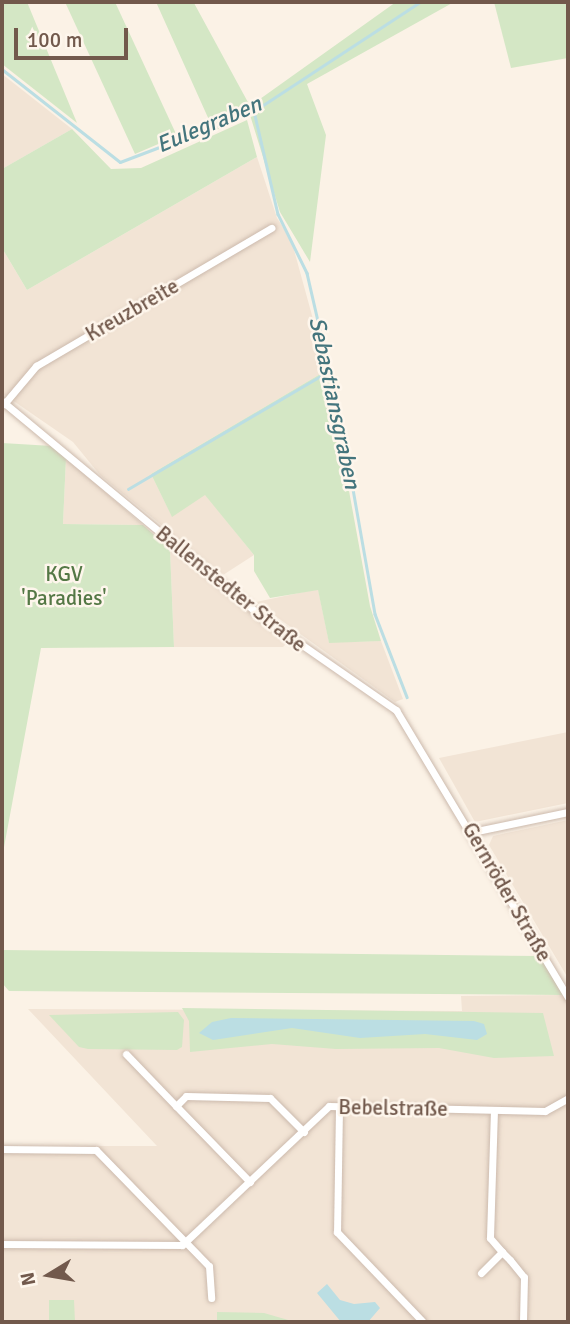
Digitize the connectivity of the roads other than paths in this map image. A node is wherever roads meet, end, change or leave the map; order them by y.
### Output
1 (271, 228) dead end
2 (3, 403) edge
3 (444, 788) joint
4 (568, 812) edge
5 (472, 832) junction
6 (568, 997) edge
7 (126, 1054) dead end
8 (568, 1098) edge
9 (176, 1106) junction
10 (339, 1107) junction
11 (494, 1110) junction
12 (304, 1132) junction
13 (2, 1149) edge
14 (250, 1182) junction
15 (186, 1242) junction
16 (2, 1244) edge
17 (502, 1252) junction
18 (481, 1273) dead end
19 (211, 1298) dead end
20 (423, 1322) edge
21 (523, 1322) edge

1 - 2 street, Kreuzbreite
2 - 3 street, Ballenstedter Straße
3 - 5 street, Gernröder Straße
4 - 5 street
5 - 6 street, Gernröder Straße
7 - 9 street
8 - 11 street, Bebelstraße
9 - 12 street
9 - 14 street
10 - 11 street, Bebelstraße
10 - 12 street, Bebelstraße
10 - 20 street
11 - 17 street
12 - 14 street, Bebelstraße
13 - 15 street
14 - 15 street, Bebelstraße
15 - 16 street
15 - 19 street
17 - 18 street
17 - 21 street

